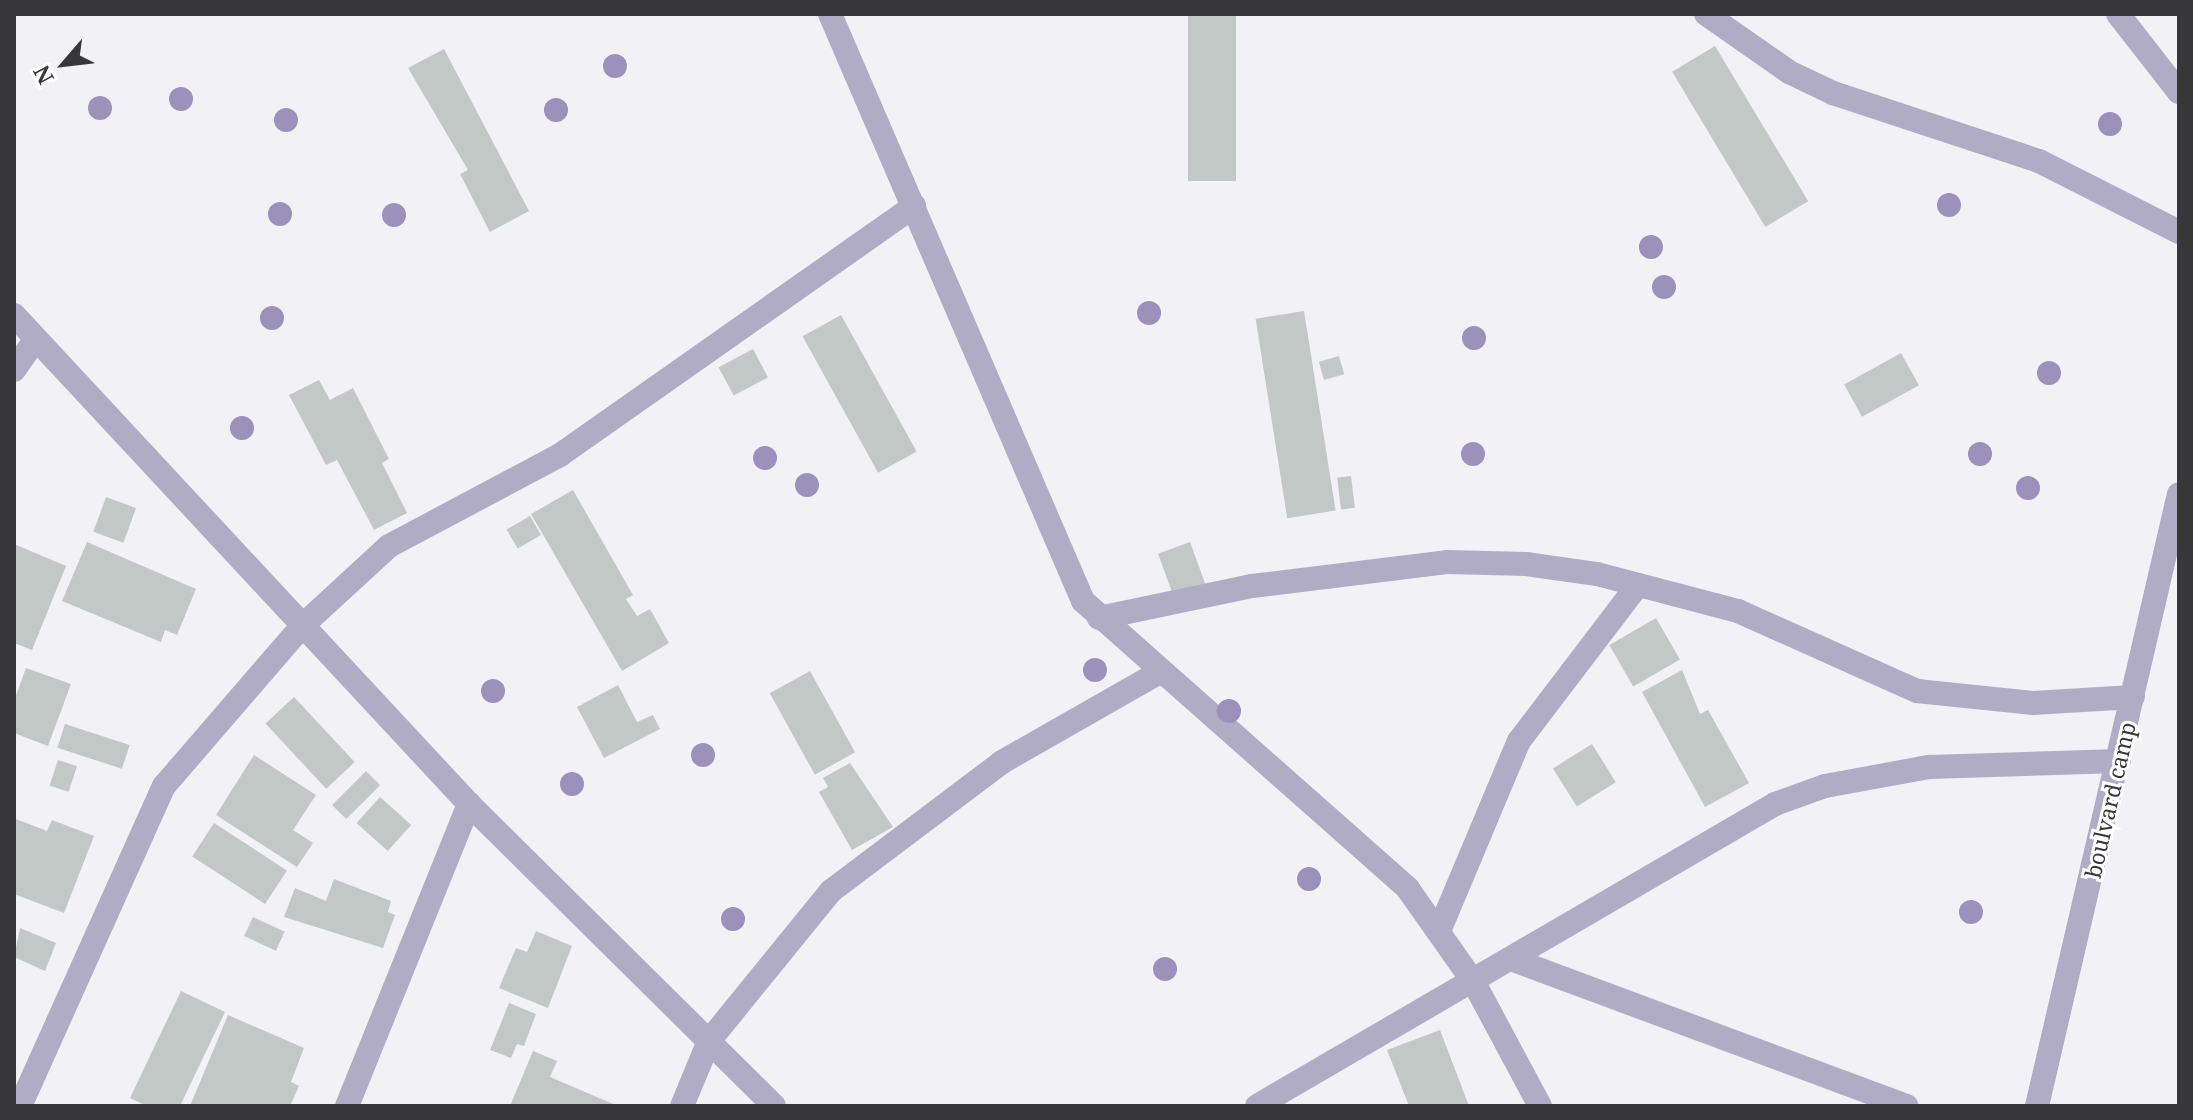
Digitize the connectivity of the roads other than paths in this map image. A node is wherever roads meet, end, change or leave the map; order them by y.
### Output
1 (830, 14) edge
2 (1706, 14) edge
3 (2118, 14) edge
4 (2179, 92) edge
5 (914, 206) junction
6 (2179, 232) edge
7 (14, 315) edge
8 (35, 340) junction
9 (14, 370) edge
10 (2179, 494) edge
11 (1638, 585) junction
12 (1099, 618) junction
13 (302, 626) junction
14 (1160, 672) junction
15 (2133, 697) junction
16 (2119, 761) junction
17 (469, 804) junction
18 (1439, 931) junction
19 (1511, 959) junction
20 (1473, 981) junction
21 (709, 1041) junction
22 (20, 1106) edge
23 (347, 1106) edge
24 (682, 1106) edge
25 (774, 1106) edge
26 (1257, 1106) edge
27 (1540, 1106) edge
28 (1907, 1106) edge
29 (2037, 1106) edge

1 - 5 street
2 - 6 street
3 - 4 street
5 - 12 street
5 - 13 street
7 - 8 street
8 - 9 street
8 - 13 street
10 - 15 street, boulvard camp
11 - 12 street
11 - 15 street
11 - 18 street
12 - 14 street
13 - 17 street
13 - 22 street
14 - 18 street
14 - 21 street
15 - 16 street, boulvard camp
16 - 19 street
16 - 29 street, boulvard camp
17 - 21 street
17 - 23 street
18 - 20 street
19 - 20 street
19 - 28 street
20 - 26 street
20 - 27 street
21 - 24 street
21 - 25 street

